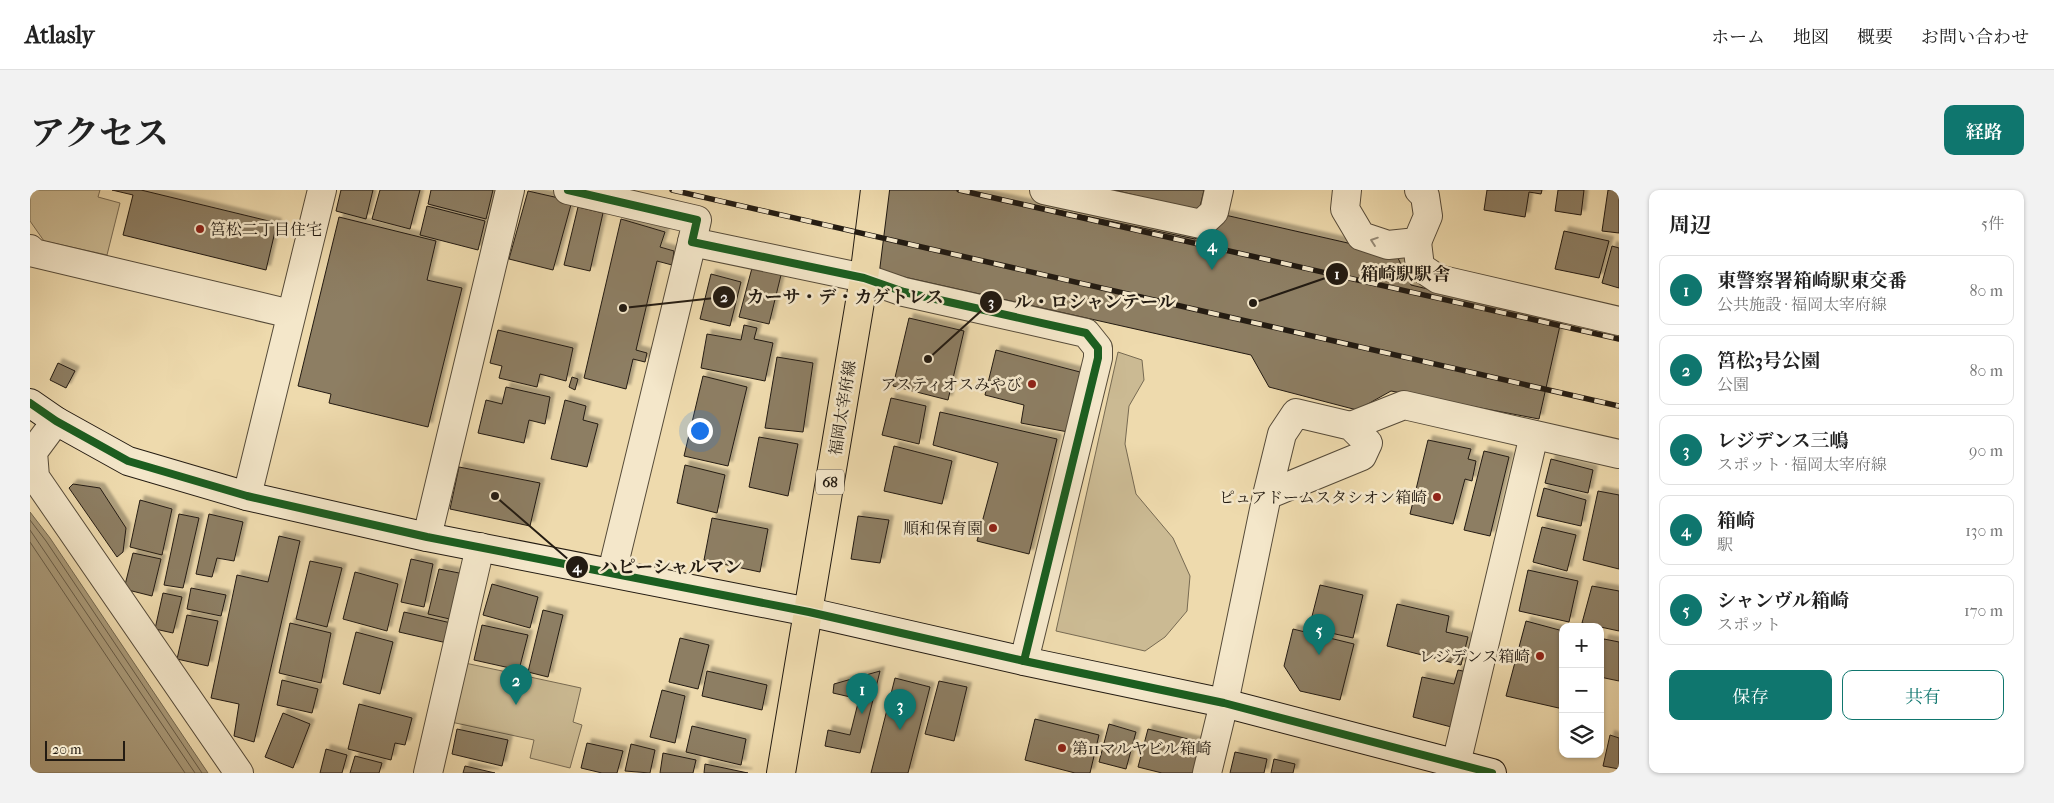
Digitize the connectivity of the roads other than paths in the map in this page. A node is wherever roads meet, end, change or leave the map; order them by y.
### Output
1 (322, 190) edge
2 (510, 190) edge
3 (568, 190) edge
4 (875, 190) edge
5 (1044, 190) edge
6 (1219, 190) edge
7 (1347, 190) edge
8 (1419, 190) edge
9 (692, 242) junction
10 (1417, 242) junction
11 (30, 249) edge
12 (864, 278) junction
13 (291, 314) junction
14 (1619, 321) edge
15 (30, 403) edge
16 (56, 421) junction
17 (1352, 426) junction
18 (1534, 435) junction
19 (1619, 454) edge
20 (1267, 495) junction
21 (247, 496) junction
22 (427, 537) junction
23 (480, 547) junction
24 (612, 572) junction
25 (809, 612) junction
26 (1024, 661) junction
27 (1224, 703) junction
28 (1456, 764) junction
29 (240, 773) edge
30 (428, 773) edge
31 (781, 773) edge
32 (1207, 773) edge
33 (1492, 773) edge

1 - 13 street
2 - 22 street
3 - 9 street
4 - 12 main road, 福岡太宰府線 / 68
5 - 6 street
10 -> 7 street
8 - 10 street
9 - 12 street
9 - 24 street
10 - 14 street
11 - 13 street
12 - 25 main road, 福岡太宰府線 / 68
12 - 26 street
13 - 21 street
15 - 16 street
16 - 21 street
16 - 29 street
17 - 18 street
17 - 20 street
17 - 20 street
18 - 19 street
18 - 28 street
20 - 27 street
21 - 22 street
22 - 23 street
23 - 24 street
23 - 30 street
24 - 25 street
25 - 26 street
25 - 31 main road, 福岡太宰府線 / 68
26 - 27 street
27 - 28 street
27 - 32 street
28 - 33 street

